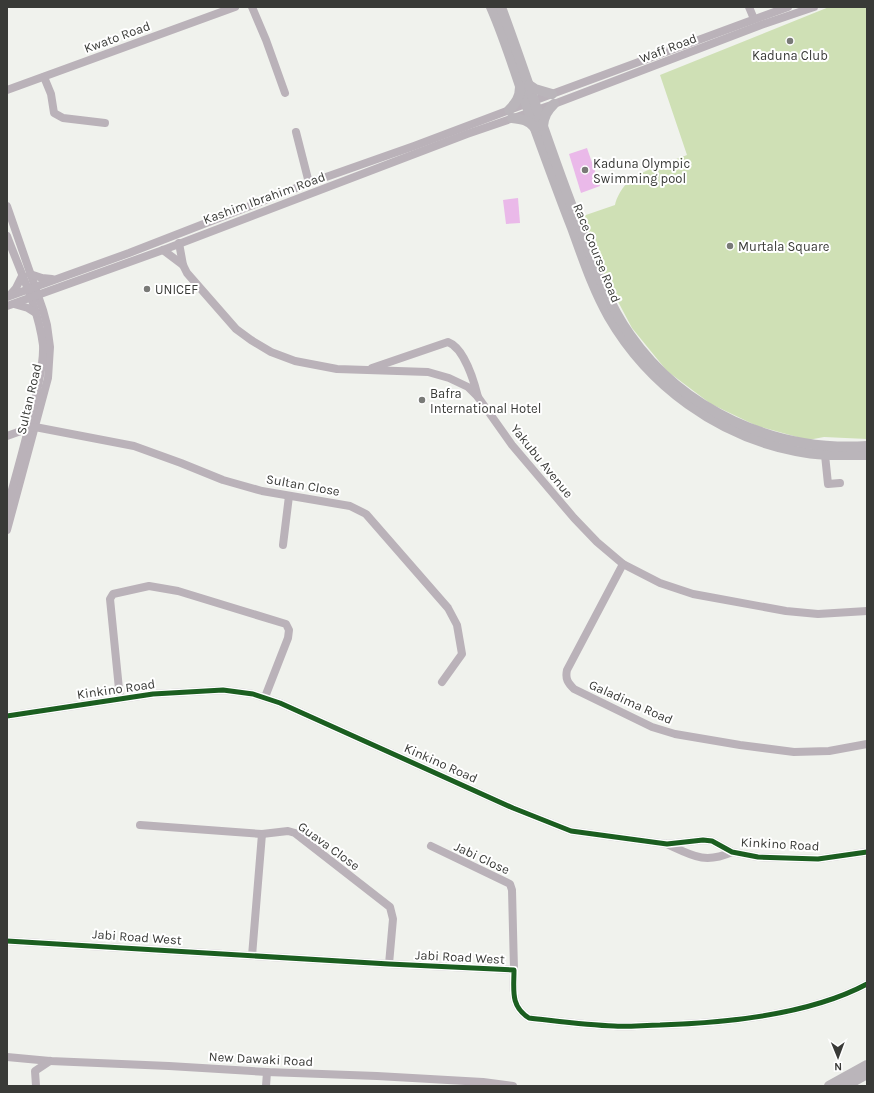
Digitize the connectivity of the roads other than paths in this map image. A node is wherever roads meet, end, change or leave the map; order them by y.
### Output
1 (235, 7) edge
2 (252, 7) edge
3 (499, 7) edge
4 (749, 7) edge
5 (788, 7) edge
6 (814, 7) edge
7 (754, 19) junction
8 (44, 77) junction
9 (525, 86) junction
10 (7, 90) edge
11 (285, 92) dead end
12 (553, 99) junction
13 (532, 107) junction
14 (510, 114) junction
15 (105, 123) dead end
16 (540, 128) junction
17 (296, 132) dead end
18 (308, 183) junction
19 (272, 197) junction
20 (7, 206) edge
21 (276, 206) junction
22 (7, 236) edge
23 (179, 242) junction
24 (163, 250) junction
25 (183, 265) junction
26 (26, 275) junction
27 (55, 280) junction
28 (31, 288) junction
29 (56, 289) junction
30 (34, 297) junction
31 (9, 301) edge
32 (39, 311) junction
33 (369, 369) junction
34 (478, 397) junction
35 (32, 427) junction
36 (7, 436) edge
37 (867, 446) edge
38 (825, 455) junction
39 (867, 455) edge
40 (840, 483) dead end
41 (289, 496) junction
42 (7, 508) edge
43 (7, 530) edge
44 (283, 545) dead end
45 (623, 564) junction
46 (867, 611) edge
47 (442, 682) dead end
48 (265, 697) junction
49 (120, 699) junction
50 (7, 716) edge
51 (867, 744) edge
52 (140, 825) dead end
53 (262, 834) junction
54 (667, 844) junction
55 (431, 846) dead end
56 (732, 852) junction
57 (867, 852) edge
58 (7, 941) edge
59 (252, 956) junction
60 (389, 964) junction
61 (514, 970) junction
62 (867, 984) edge
63 (7, 1057) edge
64 (23, 1059) junction
65 (50, 1061) junction
66 (867, 1065) edge
67 (35, 1071) junction
68 (267, 1072) junction
69 (867, 1074) edge
70 (483, 1084) edge
71 (36, 1086) edge
72 (266, 1086) edge
73 (513, 1086) edge
74 (829, 1086) edge
75 (845, 1086) edge

1 - 8 street, Kwato Road
2 - 11 street
3 - 9 main road, Race Course Road
4 - 7 street
5 - 7 street, Waff Road
6 - 12 street, Waff Road
7 - 12 street, Waff Road
8 - 10 street, Kwato Road
8 - 15 street
9 - 12 main road
9 - 13 main road, Race Course Road
9 - 14 main road
12 - 13 street, Waff Road
12 - 16 main road
13 - 14 street, Kashim Ibrahim Road
13 - 16 main road, Race Course Road
14 - 16 main road
14 - 18 street, Kashim Ibrahim Road
14 - 21 street, Kashim Ibrahim Road
16 - 37 main road, Race Course Road
16 - 38 main road, Race Course Road
17 - 18 street
18 - 19 street, Kashim Ibrahim Road
19 - 21 street
19 - 27 street, Kashim Ibrahim Road
20 - 26 street
21 - 23 street, Kashim Ibrahim Road
22 - 26 street
23 - 24 street, Kashim Ibrahim Road
23 - 25 street, Yakubu Avenue
24 - 25 street, Yakubu Avenue
24 - 29 street, Kashim Ibrahim Road
25 - 33 street, Yakubu Avenue
26 - 27 street
26 - 28 street, Sultan Road
26 - 31 street
27 - 28 street, Kashim Ibrahim Road
28 - 30 street, Sultan Road
28 - 31 street, Kashim Ibrahim Road
29 - 30 street, Kashim Ibrahim Road
29 - 32 street
30 - 31 street, Kashim Ibrahim Road
30 - 32 street, Sultan Road
31 - 32 street
32 - 35 street, Sultan Road
33 - 34 street, Yakubu Avenue
33 - 34 street
34 - 45 street, Yakubu Avenue
35 - 36 street
35 - 41 street, Sultan Close
35 - 42 street, Sultan Road
35 - 43 street, Sultan Road
38 - 39 main road, Race Course Road
38 - 40 street
41 - 44 street
41 - 47 street, Sultan Close
45 - 46 street, Yakubu Avenue
45 - 51 street, Galadima Road
48 - 49 street, Kinkino Road
48 - 49 street
48 - 54 street, Kinkino Road
49 - 50 street, Kinkino Road
52 - 53 street, Guava Close
53 - 59 street
53 - 60 street, Guava Close
54 - 56 street, Kinkino Road
54 - 56 street, Kinkino Road
55 - 61 street, Jabi Close
56 - 57 street, Kinkino Road
58 - 59 street, Jabi Road West
59 - 60 street, Jabi Road West
60 - 61 street, Jabi Road West
61 - 62 street, Jabi Road West
63 - 64 street, New Dawaki Road
64 - 65 street, New Dawaki Road
64 - 67 street
65 - 67 street
65 - 68 street, New Dawaki Road
66 - 74 main road
67 - 71 street
68 - 70 street, New Dawaki Road
68 - 72 street
69 - 75 main road
70 - 73 street, New Dawaki Road

